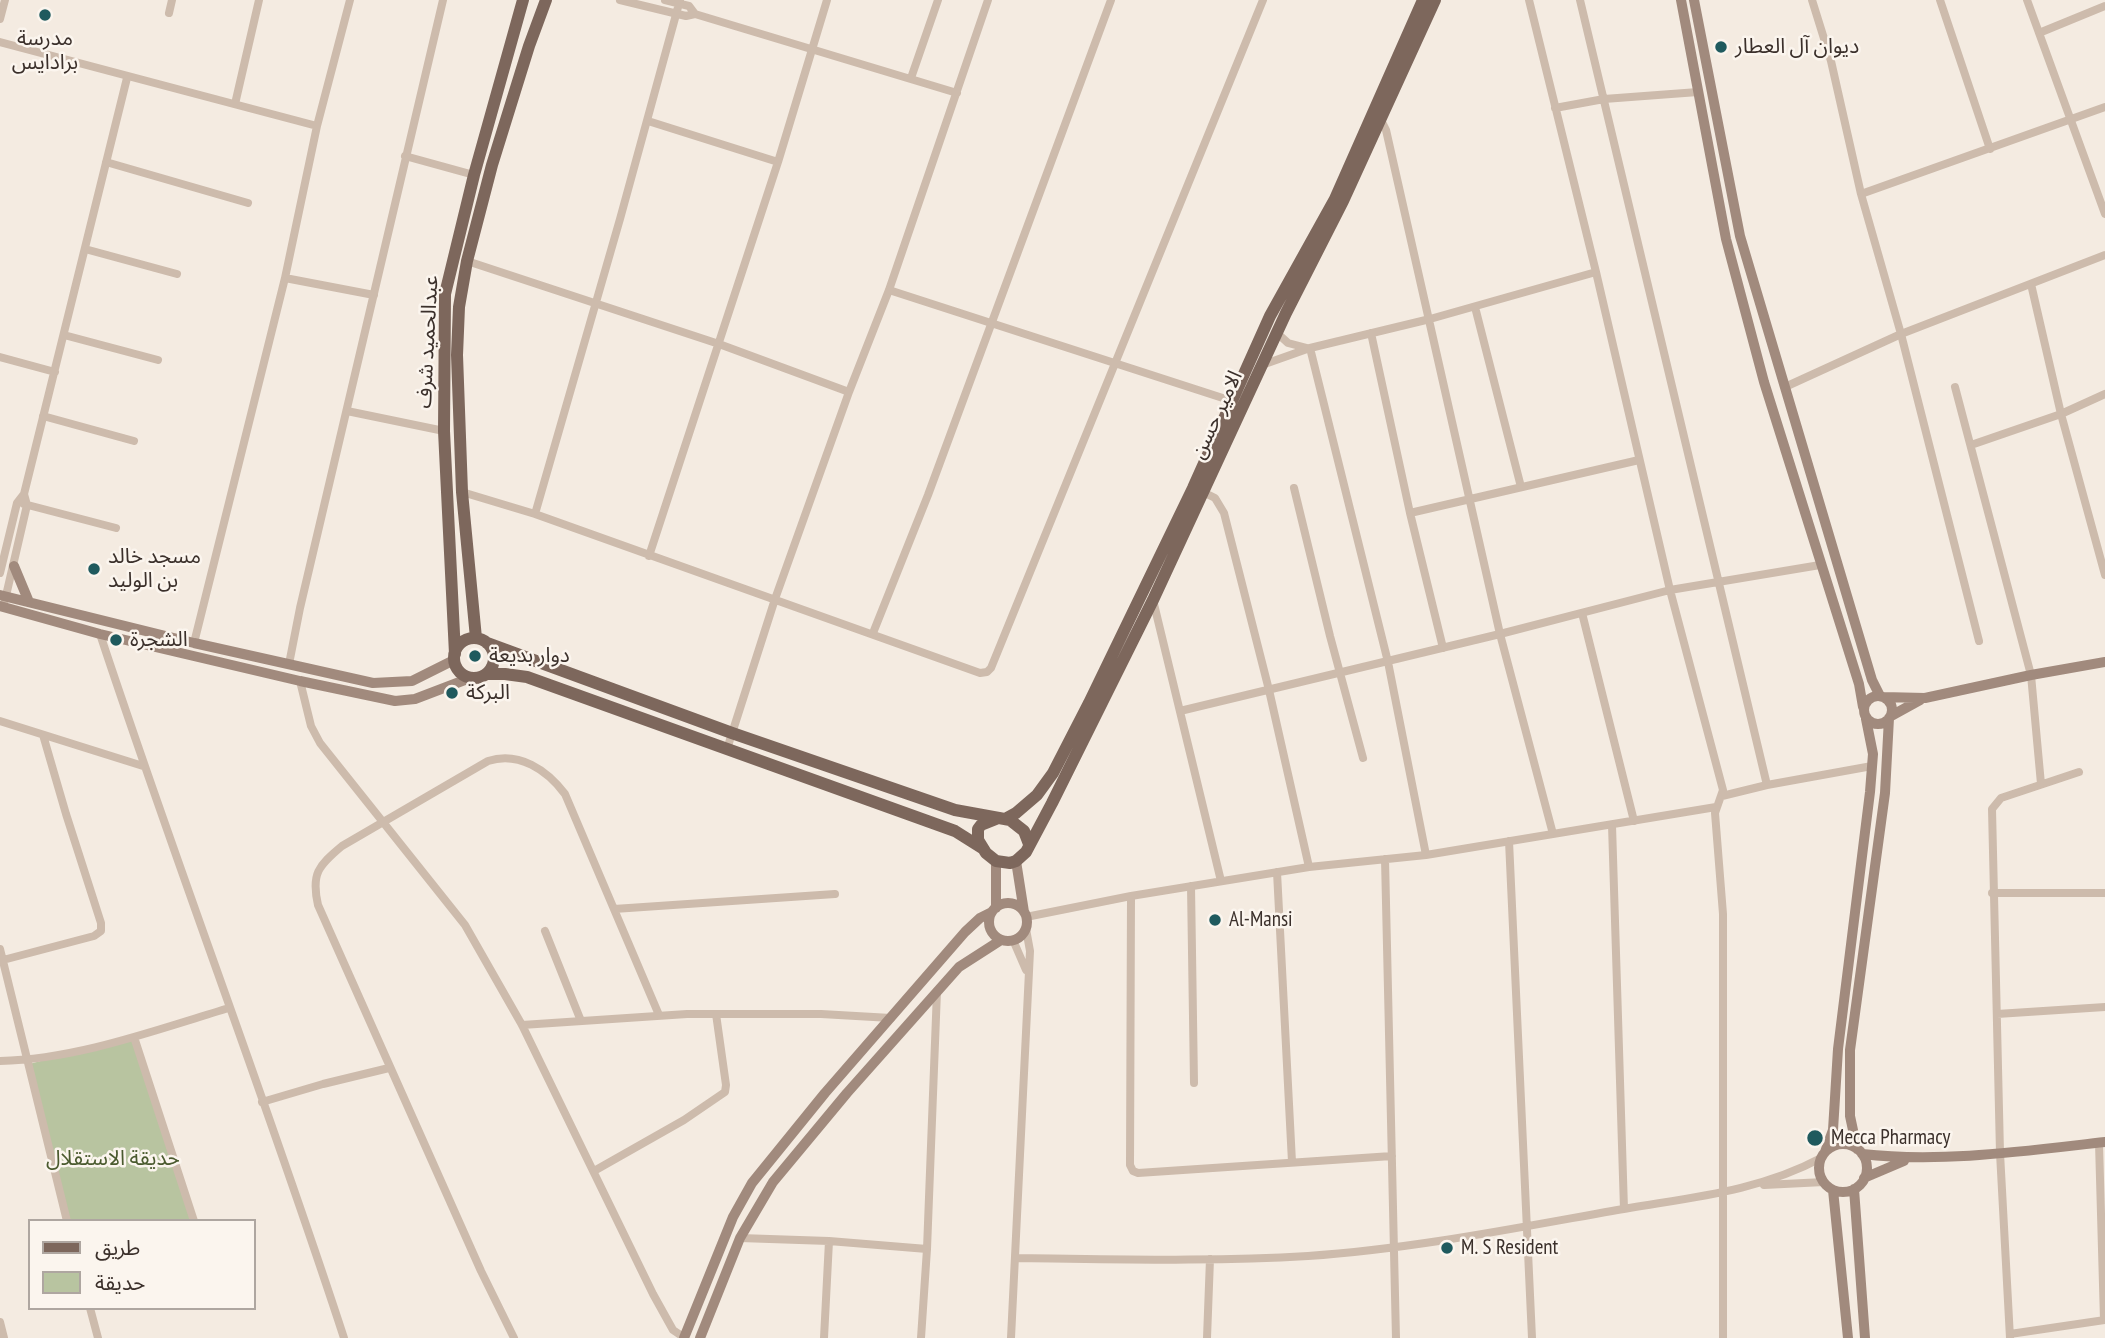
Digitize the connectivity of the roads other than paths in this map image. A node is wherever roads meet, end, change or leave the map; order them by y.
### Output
1 (5, 0) edge
2 (172, 0) edge
3 (259, 0) edge
4 (350, 0) edge
5 (443, 0) edge
6 (523, 0) edge
7 (546, 0) edge
8 (620, 0) edge
9 (665, 0) edge
10 (827, 0) edge
11 (939, 0) edge
12 (988, 0) edge
13 (1111, 0) edge
14 (1263, 0) edge
15 (1423, 0) edge
16 (1434, 0) edge
17 (1529, 0) edge
18 (1580, 0) edge
19 (1681, 0) edge
20 (1694, 0) edge
21 (1812, 0) edge
22 (1940, 0) edge
23 (2027, 0) edge
24 (679, 1) edge
25 (2105, 6) edge
26 (169, 13) dead end
27 (676, 14) junction
28 (695, 14) junction
29 (0, 19) edge
30 (2039, 33) junction
31 (0, 42) edge
32 (811, 51) junction
33 (128, 78) junction
34 (911, 78) junction
35 (1698, 92) junction
36 (957, 93) junction
37 (1604, 99) junction
38 (235, 104) junction
39 (2105, 107) edge
40 (1555, 108) junction
41 (1380, 118) junction
42 (2071, 118) junction
43 (648, 121) junction
44 (317, 126) junction
45 (1990, 149) junction
46 (405, 156) junction
47 (106, 162) junction
48 (778, 162) junction
49 (474, 175) junction
50 (1861, 194) junction
51 (248, 203) dead end
52 (2105, 214) edge
53 (85, 249) junction
54 (2105, 255) edge
55 (467, 261) junction
56 (1596, 272) junction
57 (177, 274) dead end
58 (285, 278) junction
59 (2031, 284) junction
60 (889, 290) junction
61 (374, 295) junction
62 (594, 303) junction
63 (1475, 307) junction
64 (1430, 319) junction
65 (991, 324) junction
66 (1277, 332) junction
67 (1371, 333) junction
68 (1901, 334) junction
69 (64, 335) junction
70 (719, 344) junction
71 (1310, 348) junction
72 (0, 357) edge
73 (158, 360) dead end
74 (1116, 365) junction
75 (1261, 366) junction
76 (55, 372) junction
77 (1785, 387) junction
78 (1955, 387) dead end
79 (849, 392) junction
80 (2105, 394) edge
81 (1232, 401) junction
82 (347, 411) junction
83 (2061, 414) junction
84 (43, 416) junction
85 (444, 430) junction
86 (134, 441) dead end
87 (1971, 445) junction
88 (1639, 460) junction
89 (1521, 486) junction
90 (1294, 488) dead end
91 (1198, 490) junction
92 (462, 492) junction
93 (24, 494) junction
94 (1470, 498) junction
95 (17, 503) junction
96 (27, 505) junction
97 (1410, 513) junction
98 (535, 514) junction
99 (116, 528) dead end
100 (649, 556) junction
101 (1820, 565) junction
102 (14, 566) junction
103 (0, 573) edge
104 (2105, 575) edge
105 (1720, 582) junction
106 (1670, 590) junction
107 (775, 599) junction
108 (1153, 600) junction
109 (2, 601) edge
110 (29, 602) junction
111 (1582, 613) junction
112 (873, 633) junction
113 (100, 634) junction
114 (1500, 634) junction
115 (482, 640) junction
116 (1979, 641) dead end
117 (194, 643) junction
118 (1443, 648) junction
119 (454, 657) junction
120 (1388, 662) junction
121 (2105, 662) edge
122 (289, 664) junction
123 (1341, 673) junction
124 (485, 674) junction
125 (2031, 675) junction
126 (470, 678) junction
127 (300, 681) junction
128 (1269, 690) junction
129 (1881, 696) junction
130 (1925, 698) junction
131 (1180, 711) junction
132 (1865, 713) junction
133 (1890, 717) junction
134 (0, 721) edge
135 (732, 733) junction
136 (43, 736) junction
137 (727, 749) junction
138 (1363, 758) dead end
139 (144, 766) junction
140 (1872, 766) junction
141 (2079, 772) dead end
142 (2041, 784) junction
143 (1767, 785) junction
144 (1722, 796) junction
145 (1716, 807) junction
146 (1001, 819) junction
147 (1634, 821) junction
148 (383, 822) junction
149 (1612, 825) junction
150 (1553, 834) junction
151 (1509, 841) junction
152 (1029, 844) junction
153 (989, 854) junction
154 (1426, 855) junction
155 (1385, 859) junction
156 (1016, 861) junction
157 (1309, 867) junction
158 (1277, 872) junction
159 (1221, 881) junction
160 (1191, 886) junction
161 (1993, 893) junction
162 (2105, 893) edge
163 (835, 894) dead end
164 (1131, 897) junction
165 (614, 909) junction
166 (994, 910) junction
167 (1025, 919) junction
168 (545, 931) dead end
169 (1001, 940) junction
170 (1013, 940) junction
171 (0, 949) edge
172 (3, 960) junction
173 (1027, 973) junction
174 (937, 990) junction
175 (2105, 1007) edge
176 (229, 1008) junction
177 (716, 1014) junction
178 (1997, 1014) junction
179 (659, 1015) junction
180 (891, 1018) junction
181 (581, 1021) junction
182 (522, 1025) junction
183 (876, 1034) junction
184 (135, 1037) junction
185 (889, 1047) junction
186 (27, 1060) junction
187 (0, 1061) edge
188 (390, 1068) junction
189 (1194, 1083) dead end
190 (262, 1102) junction
191 (1852, 1128) junction
192 (1833, 1130) junction
193 (2102, 1142) edge
194 (1859, 1152) junction
195 (2000, 1153) junction
196 (1823, 1155) junction
197 (1392, 1156) junction
198 (1924, 1157) junction
199 (1292, 1162) junction
200 (594, 1171) junction
201 (1864, 1178) junction
202 (1754, 1185) junction
203 (1828, 1186) junction
204 (1854, 1189) junction
205 (1723, 1192) junction
206 (1624, 1209) junction
207 (1854, 1209) junction
208 (1835, 1212) junction
209 (67, 1219) edge
210 (193, 1219) edge
211 (1528, 1227) junction
212 (740, 1238) junction
213 (829, 1241) junction
214 (1393, 1247) junction
215 (927, 1249) junction
216 (1016, 1258) junction
217 (1210, 1259) junction
218 (91, 1310) edge
219 (2104, 1320) edge
220 (0, 1322) edge
221 (2010, 1336) edge
222 (4, 1338) edge
223 (98, 1338) edge
224 (344, 1338) edge
225 (514, 1338) edge
226 (684, 1338) edge
227 (700, 1338) edge
228 (824, 1338) edge
229 (921, 1338) edge
230 (1011, 1338) edge
231 (1207, 1338) edge
232 (1396, 1338) edge
233 (1532, 1338) edge
234 (1723, 1338) edge
235 (1847, 1338) edge
236 (1865, 1338) edge

1 - 29 street
2 - 26 street
3 - 38 street
4 - 44 street
5 - 46 street
6 - 49 main road, عبدالحميد شرف
7 - 55 main road, عبدالحميد شرف
8 - 27 street
9 - 24 street
10 - 32 street
11 - 34 street
12 - 36 street
13 - 65 street
14 - 74 street
15 - 81 main road, الامير حسن
16 - 41 main road, الامير حسن
17 - 40 street
18 - 37 street
19 - 35 main road
20 - 77 main road
21 - 50 street
22 - 45 street
23 - 30 street
24 - 27 street
24 - 28 street
25 - 30 street
27 - 28 street
27 - 43 street
28 - 32 street
30 - 42 street
31 - 33 street
32 - 34 street
32 - 48 street
33 - 38 street
33 - 47 street
34 - 36 street
35 - 37 street
35 - 101 main road
36 - 60 street
37 - 40 street
37 - 105 street
38 - 44 street
39 - 42 street
40 - 56 street
41 - 64 street
41 - 66 main road, الامير حسن
42 - 45 street
42 - 52 street
43 - 48 street
43 - 62 street
44 - 58 street
45 - 50 street
46 - 49 street
46 - 61 street
47 - 51 street
47 - 53 street
48 - 70 street
49 - 85 main road, عبدالحميد شرف
50 - 68 street
53 - 57 street
53 - 69 street
54 - 59 street
55 - 62 street
55 - 92 main road, عبدالحميد شرف
56 - 63 street
56 - 88 street
58 - 61 street
58 - 117 street
59 - 68 street
59 - 83 street
60 - 65 street
60 - 79 street
61 - 82 street
62 - 70 street
62 - 98 street
63 - 64 street
63 - 89 street
64 - 67 street
64 - 94 street
65 - 74 street
65 - 112 street
66 - 71 street
66 - 75 main road, الامير حسن
67 - 71 street
67 - 97 street
68 - 77 street
68 - 116 street
69 - 73 street
69 - 76 street
70 - 79 street
70 - 100 street
71 - 75 street
71 - 120 street
72 - 76 street
74 - 81 street
74 - 112 street
75 - 91 main road, الامير حسن
76 - 84 street
77 - 129 main road
78 - 87 street
79 - 107 street
80 - 83 street
81 - 91 main road, الامير حسن
82 - 85 street
82 - 122 street
83 - 87 street
83 - 104 street
84 - 86 street
84 - 93 street
85 - 119 main road, عبدالحميد شرف
87 - 125 street
88 - 89 street
88 - 106 street
89 - 94 street
90 - 123 street
91 - 108 main road, الامير حسن
91 - 128 street
91 - 146 main road, الامير حسن
92 - 98 street
92 - 115 main road, عبدالحميد شرف
93 - 95 street
93 - 96 street
94 - 97 street
94 - 114 street
95 - 96 street
95 - 103 street
96 - 99 street
96 - 102 street
97 - 118 street
98 - 100 street
100 - 107 street
101 - 105 street
101 - 132 main road
102 - 109 street
102 - 110 main road
105 - 106 street
105 - 143 street
106 - 111 street
106 - 144 street
107 - 112 street
107 - 135 street
108 - 131 street
108 - 152 main road, الامير حسن
109 - 110 main road
109 - 113 main road
110 - 117 main road
111 - 114 street
111 - 147 street
113 - 127 main road
113 - 139 street
114 - 118 street
114 - 150 street
115 - 119 main road
115 - 124 main road
115 - 135 main road
117 - 122 main road
118 - 120 street
119 - 122 main road
119 - 126 main road
120 - 123 street
120 - 154 street
121 - 125 main road
123 - 128 street
123 - 138 street
124 - 126 main road
124 - 137 main road
125 - 130 main road
125 - 142 street
126 - 127 main road
127 - 148 street
128 - 131 street
128 - 157 street
129 - 130 main road
129 - 132 main road
129 - 133 main road
130 - 133 main road
131 - 159 street
132 - 133 main road
132 - 140 main road
133 - 191 main road
134 - 136 street
135 - 137 street
135 - 146 main road
136 - 139 street
136 - 172 street
137 - 153 main road
139 - 176 street
140 - 143 street
140 - 192 main road
141 - 142 street
142 - 161 street
143 - 144 street
144 - 145 street
145 - 147 street
145 - 205 street
146 - 152 main road
146 - 153 main road, الامير حسن
147 - 149 street
148 - 165 street
148 - 182 street
148 - 188 street
149 - 150 street
149 - 206 street
150 - 151 street
151 - 154 street
151 - 211 street
152 - 156 main road
153 - 156 main road
153 - 166 main road
154 - 155 street
155 - 157 street
155 - 197 street
156 - 167 main road
157 - 158 street
158 - 159 street
158 - 199 street
159 - 160 street
160 - 164 street
160 - 189 street
161 - 162 street
161 - 178 street
163 - 165 street
164 - 167 street
164 - 199 street
165 - 179 street
166 - 167 main road
166 - 169 main road
166 - 180 main road
167 - 170 main road
167 - 173 street
168 - 181 street
169 - 170 main road
169 - 174 main road
170 - 173 street
171 - 172 street
172 - 186 street
173 - 216 street
174 - 185 main road
174 - 215 street
175 - 178 street
176 - 184 street
176 - 190 street
177 - 179 street
177 - 180 street
177 - 200 street
178 - 195 street
179 - 181 street
180 - 183 main road
181 - 182 street
182 - 200 street
183 - 185 main road
183 - 226 main road
184 - 186 street
184 - 210 street
185 - 212 main road
186 - 187 street
186 - 209 street
188 - 190 street
188 - 225 street
190 - 224 street
191 - 192 main road
191 - 194 main road
192 - 196 main road
193 - 195 main road
193 - 219 street
194 - 196 main road
194 - 198 main road
194 - 201 main road
195 - 198 main road
195 - 221 street
196 - 202 street
196 - 203 main road
197 - 199 street
197 - 214 street
198 - 201 main road
200 - 226 street
201 - 204 main road
202 - 203 street
202 - 205 street
203 - 204 main road
203 - 208 main road
204 - 207 main road
205 - 206 street
205 - 234 street
206 - 211 street
207 - 208 main road
207 - 236 main road
208 - 235 main road
211 - 214 street
211 - 233 street
212 - 213 street
212 - 227 main road
213 - 215 street
213 - 228 street
214 - 217 street
214 - 232 street
215 - 229 street
216 - 217 street
216 - 230 street
217 - 231 street
218 - 223 street
219 - 221 street
220 - 222 street

